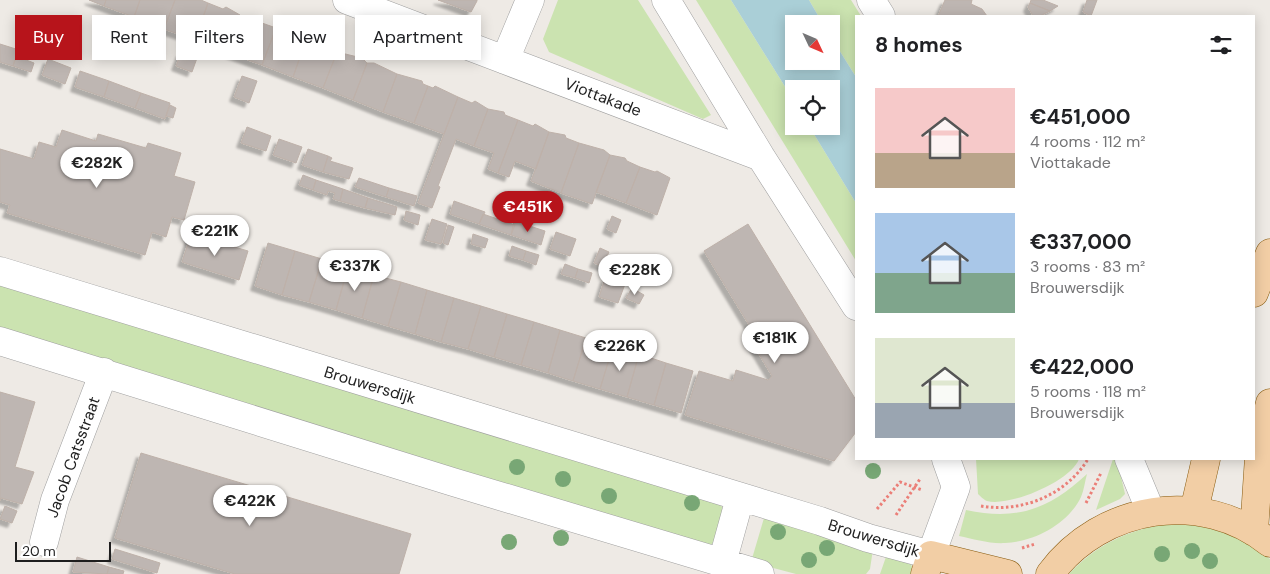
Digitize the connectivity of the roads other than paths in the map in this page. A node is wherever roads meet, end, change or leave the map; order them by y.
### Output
1 (347, 0) edge
2 (530, 0) edge
3 (666, 0) edge
4 (871, 0) edge
5 (886, 0) edge
6 (880, 15) edge
7 (881, 15) edge
8 (505, 60) junction
9 (761, 156) junction
10 (1270, 253) edge
11 (0, 271) edge
12 (1255, 290) edge
13 (855, 304) edge
14 (0, 342) edge
15 (104, 372) junction
16 (1270, 403) edge
17 (946, 460) edge
18 (1129, 460) edge
19 (1206, 460) edge
20 (1264, 466) edge
21 (740, 498) junction
22 (1194, 511) junction
23 (1151, 512) junction
24 (1262, 537) edge
25 (44, 542) dead end
26 (722, 563) junction
27 (928, 565) edge
28 (760, 574) edge
29 (1008, 574) edge
30 (1050, 574) edge

1 - 8 street, Viottakade
2 - 8 street
3 - 9 street
4 - 6 street
5 - 7 street
8 - 9 street, Viottakade
9 - 13 street
10 - 12 main road
11 - 21 street, Brouwersdijk
14 - 15 street
15 - 25 street, Jacob Catsstraat
15 - 26 street
16 - 20 main road
17 - 27 street
18 - 23 street
19 - 22 main road
20 - 24 main road
21 - 26 street
21 - 27 street, Brouwersdijk
22 - 23 main road
22 - 24 main road
23 - 30 main road
26 - 28 street
27 - 29 main road, Brouwersdijk

